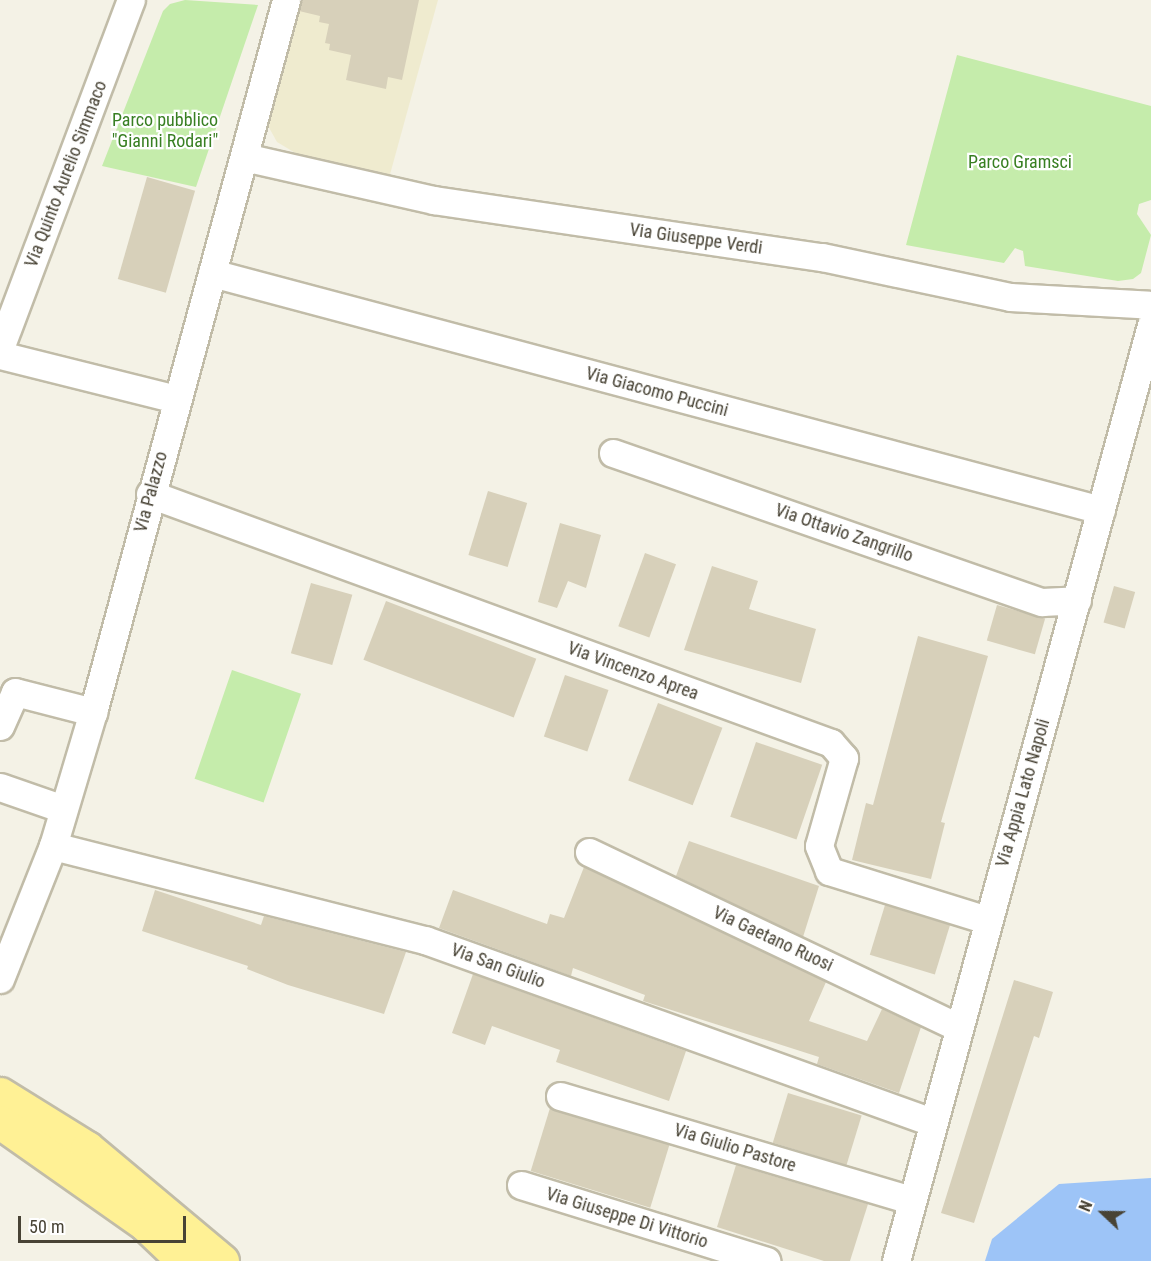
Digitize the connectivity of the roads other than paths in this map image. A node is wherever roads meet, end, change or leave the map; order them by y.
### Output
1 (131, 0) edge
2 (286, 0) edge
3 (244, 157) junction
4 (212, 273) junction
5 (1151, 305) edge
6 (1151, 325) edge
7 (0, 348) edge
8 (0, 355) edge
9 (176, 399) junction
10 (613, 453) dead end
11 (150, 494) junction
12 (1101, 510) junction
13 (1077, 600) junction
14 (93, 712) junction
15 (0, 726) edge
16 (0, 787) edge
17 (63, 809) junction
18 (53, 846) junction
19 (589, 852) dead end
20 (987, 920) junction
21 (0, 979) edge
22 (957, 1027) junction
23 (0, 1094) edge
24 (560, 1096) dead end
25 (0, 1122) edge
26 (932, 1122) junction
27 (521, 1185) dead end
28 (911, 1200) junction
29 (184, 1261) edge
30 (222, 1261) edge
31 (767, 1261) edge
32 (896, 1261) edge

1 - 7 street, Via Quinto Aurelio Simmaco
2 - 3 street, Via Palazzo
3 - 4 street, Via Palazzo
3 - 5 street, Via Giuseppe Verdi
4 - 9 street, Via Palazzo
4 - 12 street, Via Giacomo Puccini
6 - 12 street, Via Appia Lato Napoli
8 - 9 street
9 - 11 street, Via Palazzo
10 - 13 street, Via Ottavio Zangrillo
11 - 14 street, Via Palazzo
11 - 20 street, Via Vincenzo Aprea
12 - 13 street, Via Appia Lato Napoli
13 - 20 street, Via Appia Lato Napoli
14 - 15 street
14 - 17 street, Via Palazzo
16 - 17 street
17 - 18 street, Via Palazzo
18 - 21 street, Via Palazzo
18 - 26 street, Via San Giulio
19 - 22 street, Via Gaetano Ruosi
20 - 22 street, Via Appia Lato Napoli
22 - 26 street, Via Appia Lato Napoli
23 - 30 main road
24 - 28 street, Via Giulio Pastore
25 - 29 main road
26 - 28 street, Via Appia Lato Napoli
27 - 31 street, Via Giuseppe Di Vittorio
28 - 32 street, Via Appia Lato Napoli

